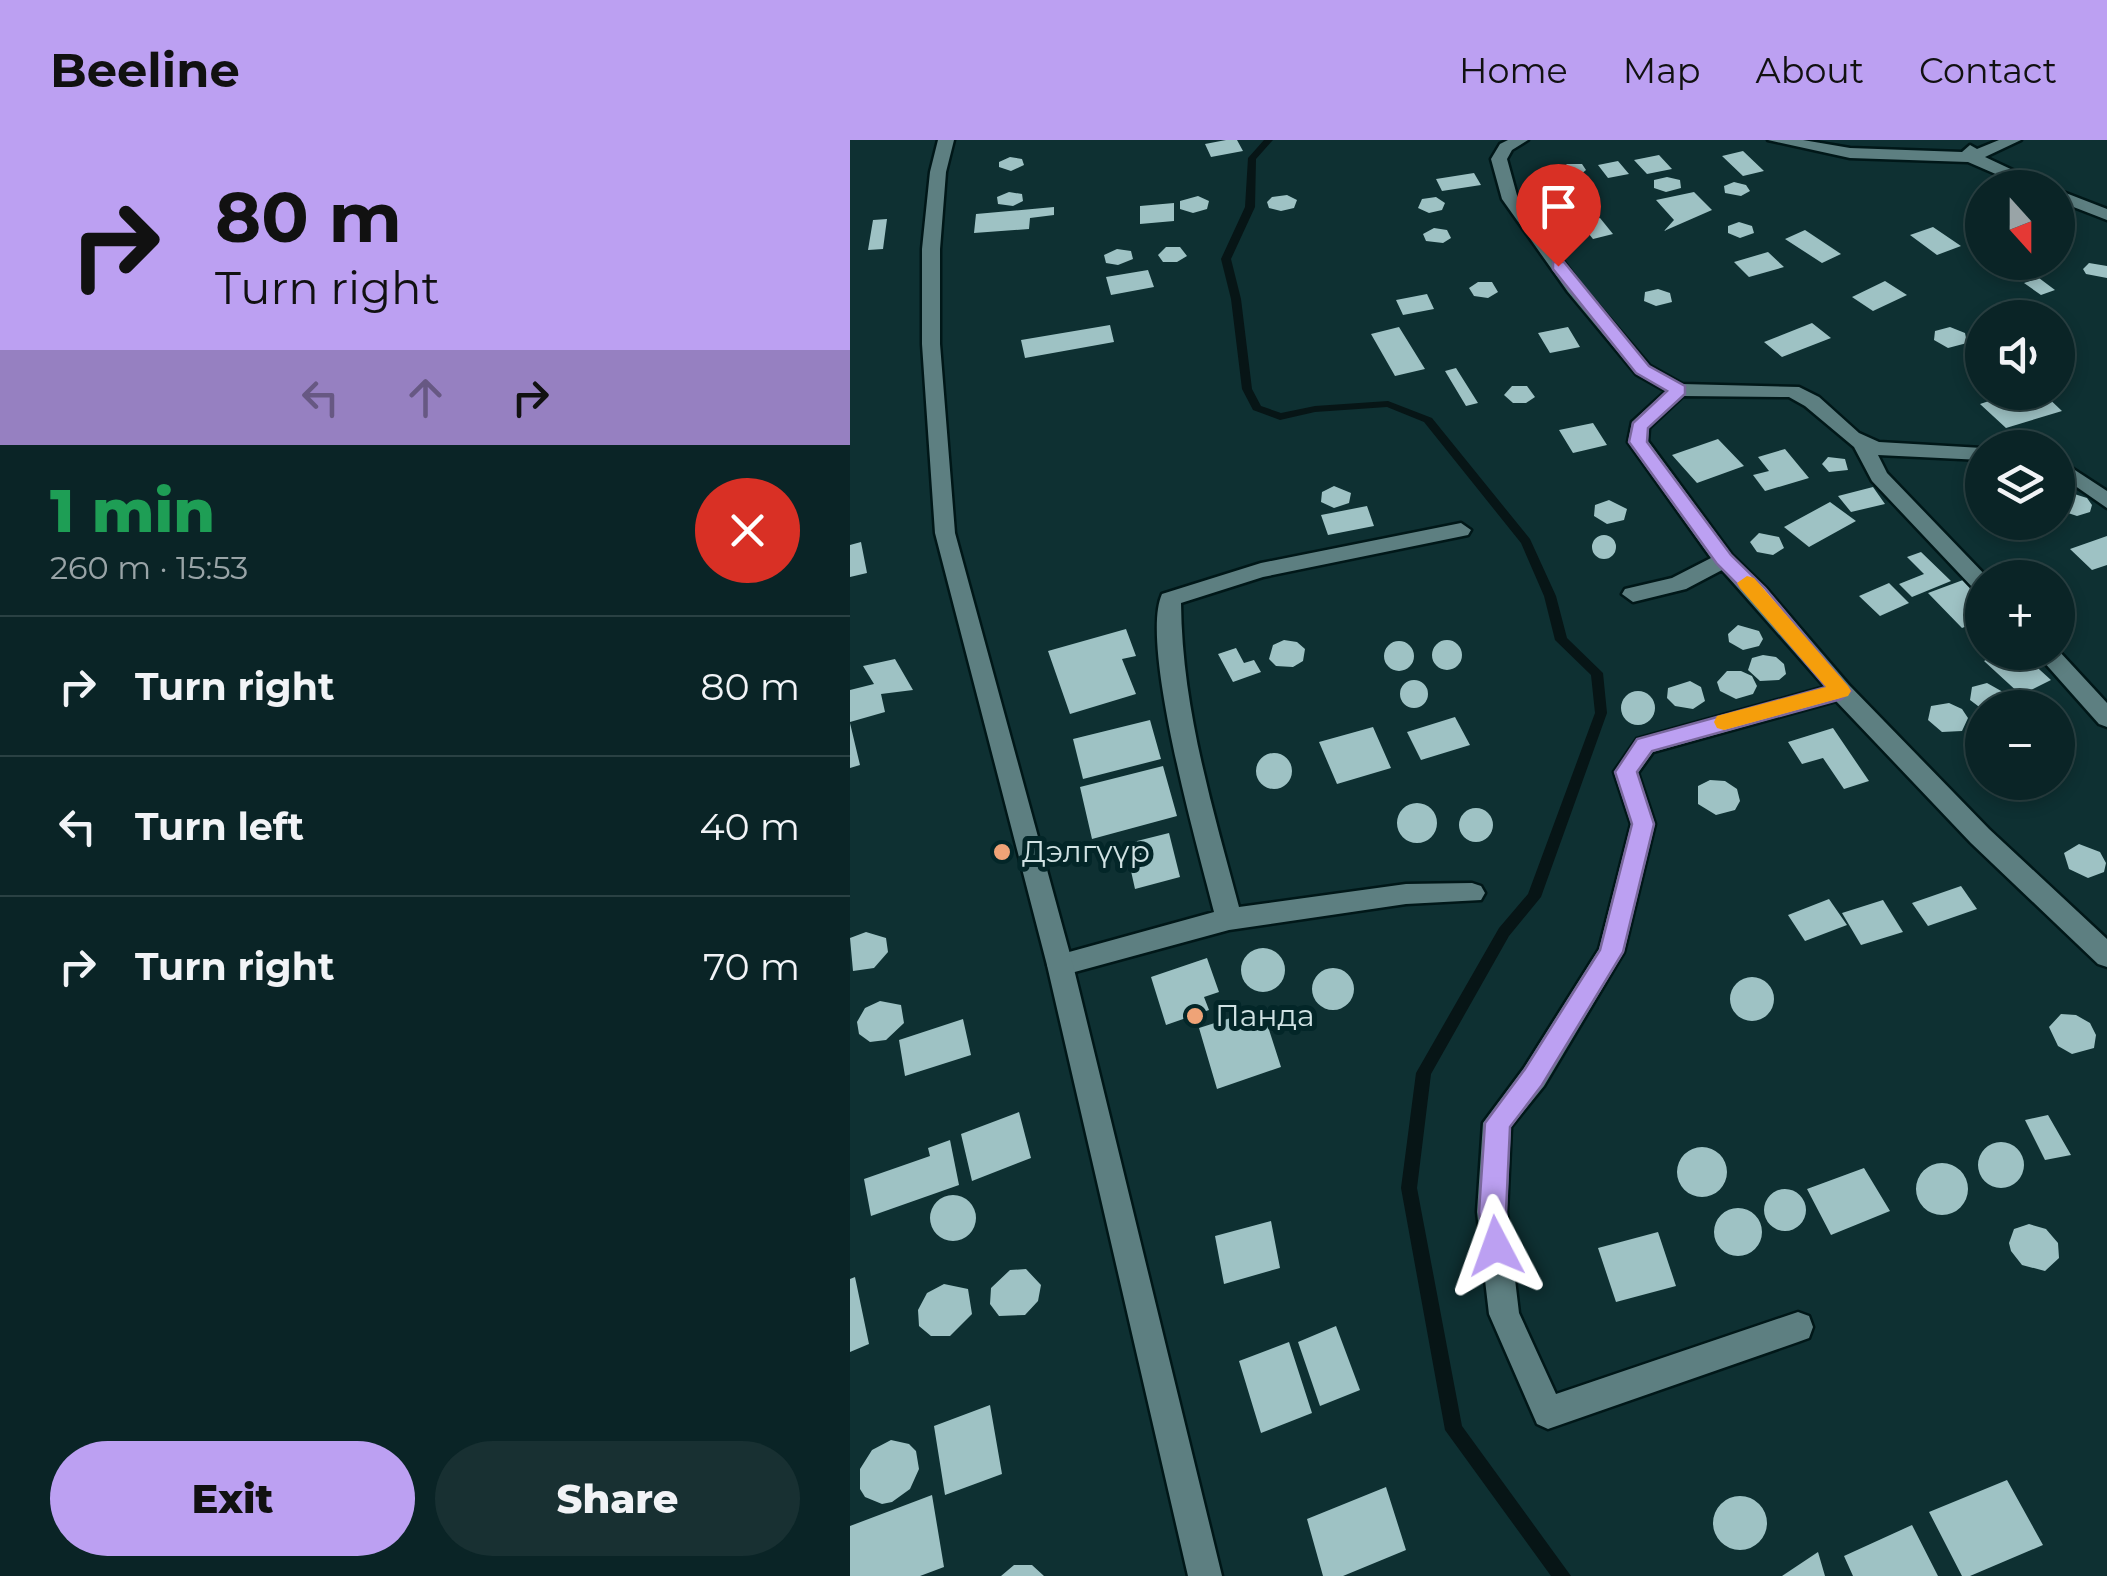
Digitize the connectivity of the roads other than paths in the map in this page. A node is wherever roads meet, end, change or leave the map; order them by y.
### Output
1 (946, 140) edge
2 (1520, 140) edge
3 (1776, 140) edge
4 (2013, 140) edge
5 (1970, 148) edge
6 (2010, 170) edge
7 (2075, 202) edge
8 (2105, 216) edge
9 (1678, 390) junction
10 (1862, 443) junction
11 (1965, 453) edge
12 (2075, 477) edge
13 (2107, 501) edge
14 (1460, 530) dead end
15 (1724, 560) junction
16 (1965, 566) edge
17 (1633, 594) dead end
18 (2063, 670) edge
19 (1841, 691) junction
20 (2107, 718) edge
21 (1472, 893) dead end
22 (1228, 919) junction
23 (2107, 956) edge
24 (1060, 965) junction
25 (1798, 1327) dead end
26 (1205, 1576) edge

1 - 24 street
2 - 9 street
3 - 5 street
4 - 5 street
5 - 6 street
7 - 8 street
9 - 10 street
9 - 15 street
10 - 11 street
10 - 16 street
12 - 13 street
14 - 22 street
15 - 17 street
15 - 19 street
18 - 20 street
19 - 23 street
19 - 25 street
21 - 22 street
22 - 24 street
24 - 26 street

